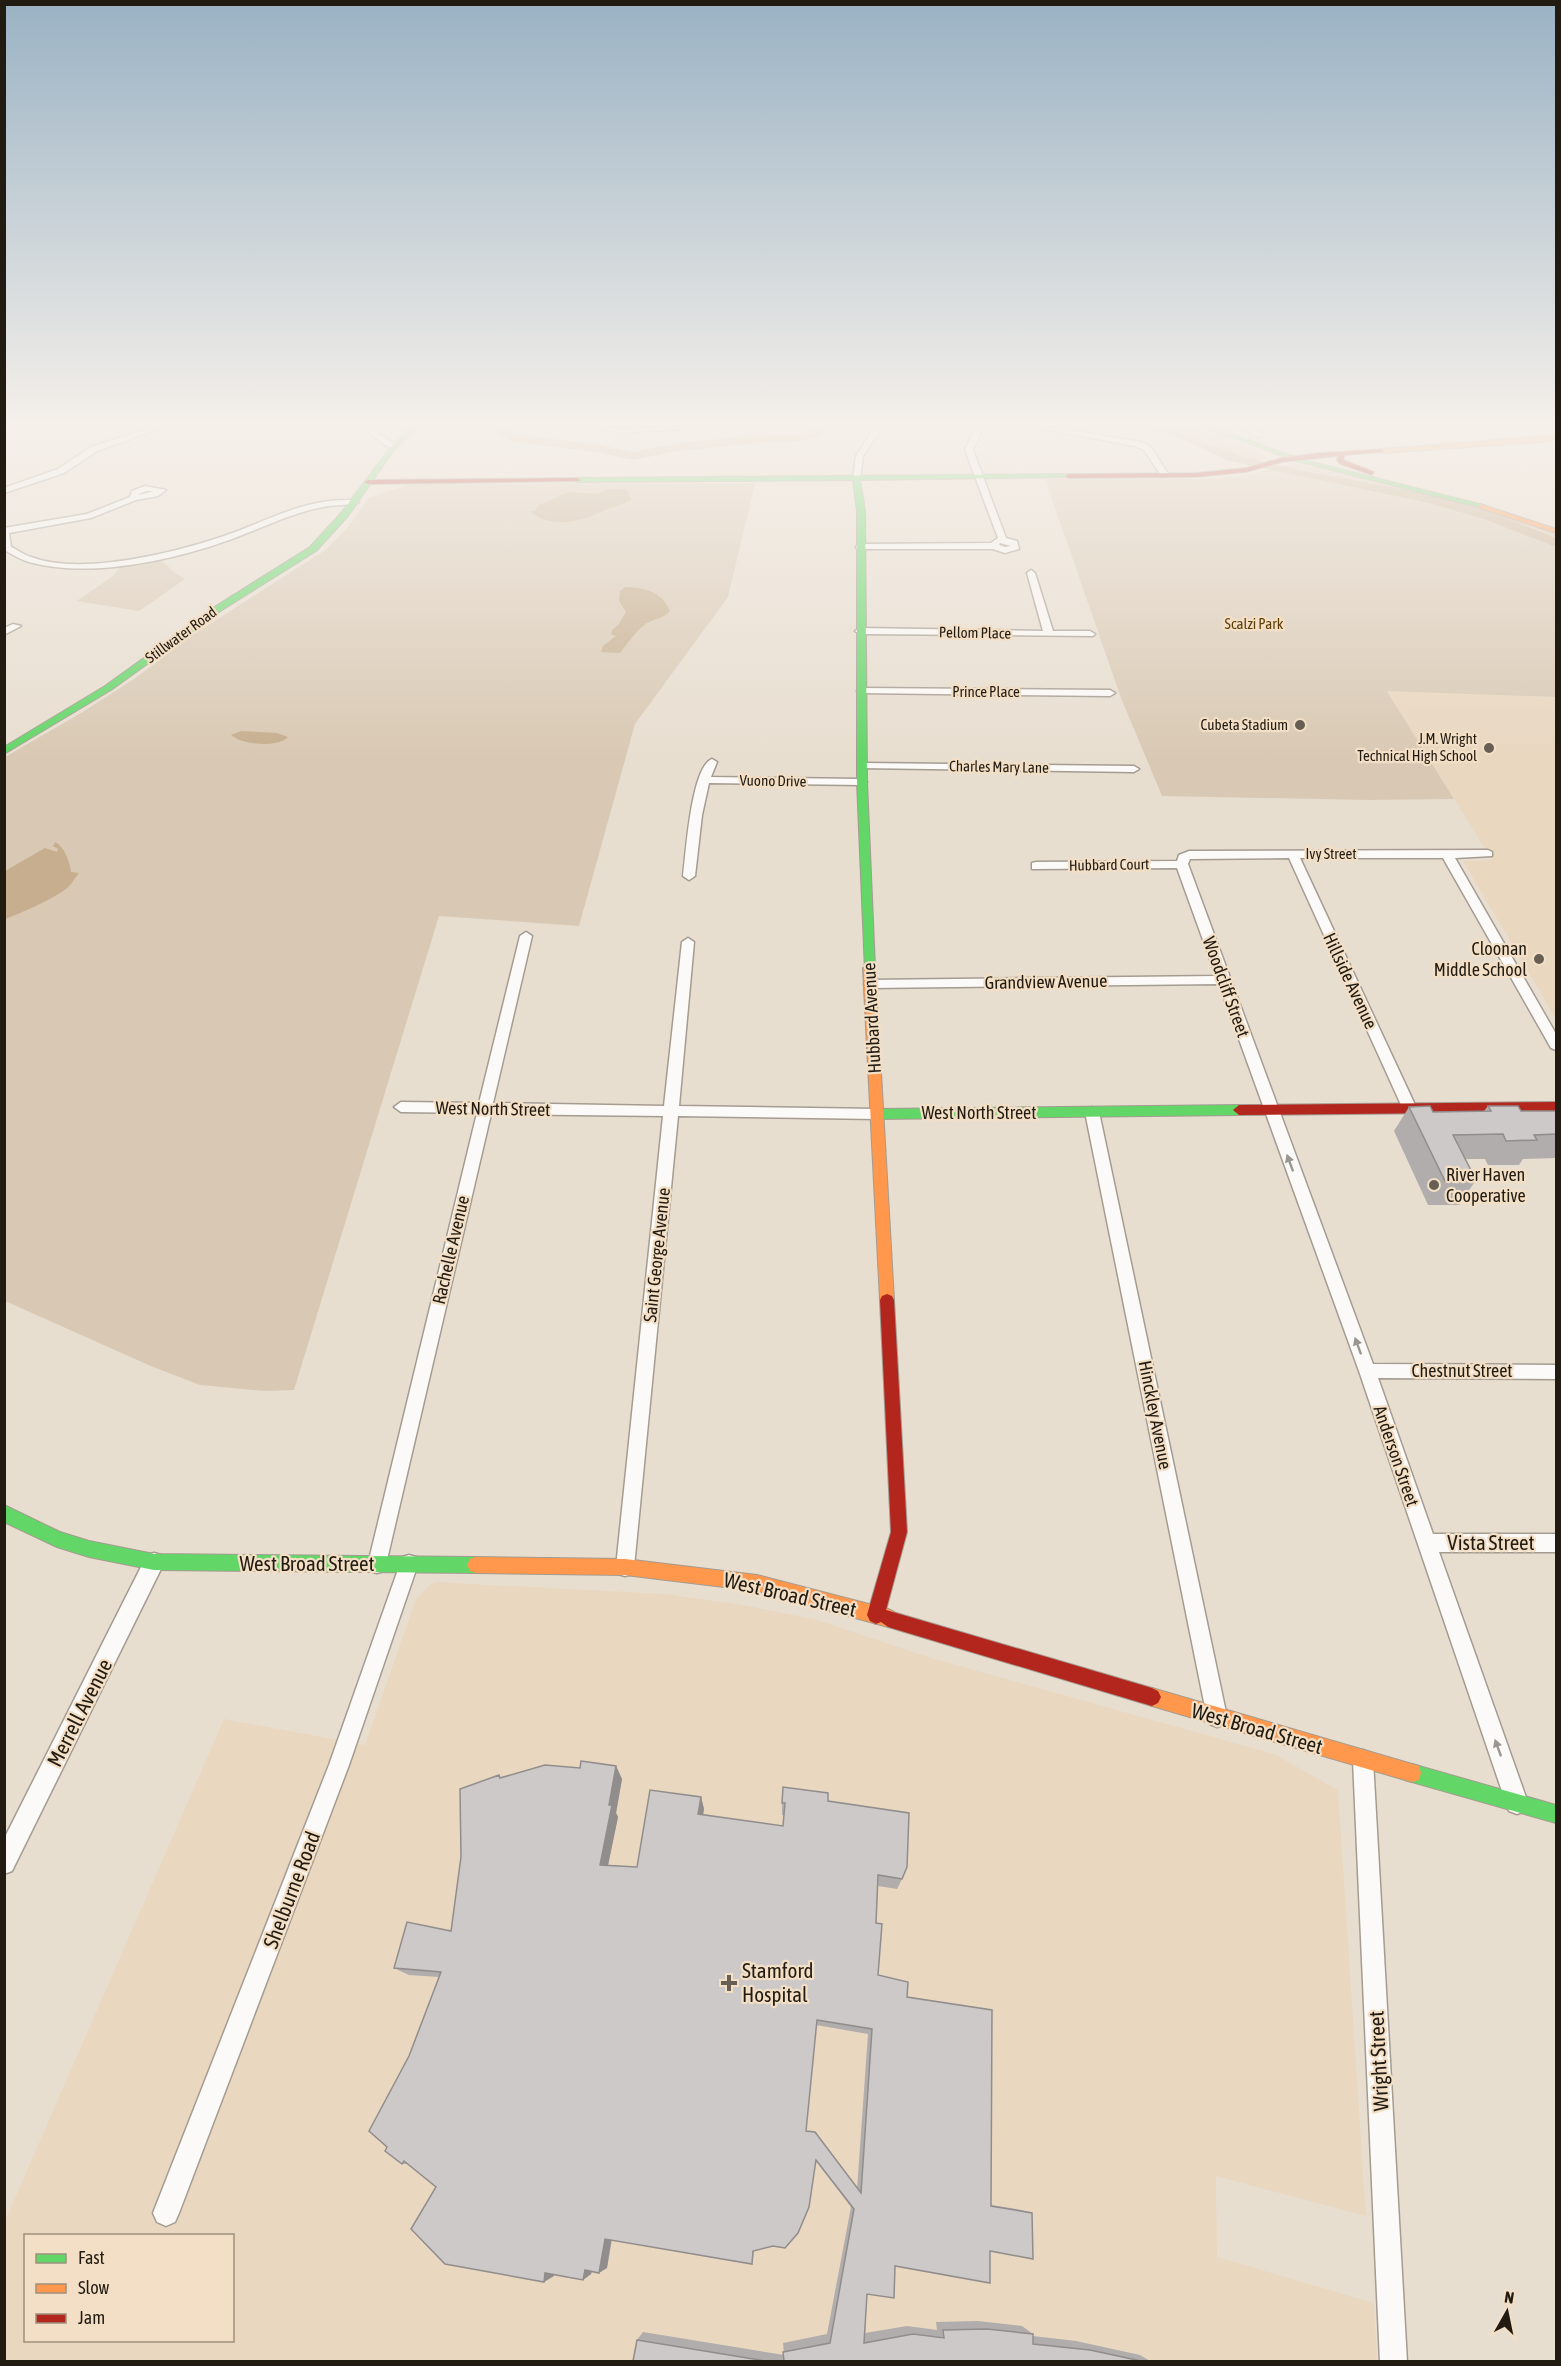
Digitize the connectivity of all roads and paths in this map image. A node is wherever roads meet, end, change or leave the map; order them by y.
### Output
1 (231, 536) edge
2 (327, 536) edge
3 (860, 536) edge
4 (1002, 536) edge
5 (1003, 540) junction
6 (994, 546) junction
7 (860, 547) junction
8 (6, 548) edge
9 (1031, 573) dead end
10 (16, 626) dead end
11 (860, 631) junction
12 (4, 632) edge
13 (1048, 634) junction
14 (1090, 634) dead end
15 (862, 691) junction
16 (1110, 693) dead end
17 (4, 751) edge
18 (712, 762) dead end
19 (863, 765) junction
20 (1134, 769) dead end
21 (704, 780) junction
22 (862, 782) junction
23 (1447, 854) junction
24 (1488, 854) dead end
25 (1293, 855) junction
26 (1182, 864) junction
27 (1036, 866) dead end
28 (689, 876) dead end
29 (525, 936) dead end
30 (688, 942) dead end
31 (1223, 980) junction
32 (870, 984) junction
33 (1557, 1045) edge
34 (401, 1107) dead end
35 (1409, 1107) junction
36 (1557, 1107) edge
37 (484, 1108) junction
38 (1270, 1110) junction
39 (671, 1111) junction
40 (1092, 1112) junction
41 (877, 1114) junction
42 (1367, 1371) junction
43 (1557, 1372) edge
44 (4, 1513) edge
45 (1425, 1543) junction
46 (1557, 1543) edge
47 (154, 1562) junction
48 (377, 1564) junction
49 (409, 1564) junction
50 (625, 1567) junction
51 (876, 1615) junction
52 (1217, 1717) junction
53 (1363, 1760) junction
54 (1517, 1803) junction
55 (1557, 1814) edge
56 (6, 1857) edge
57 (166, 2213) dead end
58 (1394, 2361) edge

1 - 8 street
2 - 17 main road, Stillwater Road
3 - 7 main road, Hubbard Avenue
4 - 5 street
5 - 6 street
5 - 6 street
6 - 7 street
7 - 11 main road, Hubbard Avenue
9 - 13 street
10 - 12 street
11 - 13 street, Pellom Place
11 - 15 main road, Hubbard Avenue
13 - 14 street, Pellom Place
15 - 16 street, Prince Place
15 - 19 main road, Hubbard Avenue
18 - 21 street
19 - 20 street, Charles Mary Lane
19 - 22 main road, Hubbard Avenue
21 - 22 street, Vuono Drive
21 - 28 street
22 - 32 main road, Hubbard Avenue
23 - 24 street, Ivy Street
23 - 25 street, Ivy Street
23 - 33 street
25 - 26 street, Ivy Street
25 - 35 street, Hillside Avenue
26 - 27 street, Hubbard Court
26 - 31 street, Woodcliff Street
29 - 37 street, Rachelle Avenue
30 - 39 street, Saint George Avenue
31 - 32 street, Grandview Avenue
31 - 38 street, Woodcliff Street
32 - 41 main road, Hubbard Avenue
34 - 37 street, West North Street
35 - 36 main road, West North Street
35 - 38 main road, West North Street
37 - 39 street, West North Street
37 - 48 street, Rachelle Avenue
38 - 40 main road, West North Street
42 -> 38 street, Anderson Street
39 - 41 street, West North Street
39 - 50 street, Saint George Avenue
40 - 41 main road, West North Street
40 - 52 street, Hinckley Avenue
41 - 51 main road, Hubbard Avenue
42 - 43 street, Chestnut Street
42 - 45 street, Anderson Street
44 - 47 main road, West Broad Street
45 - 46 street, Vista Street
54 -> 45 street, Anderson Street
47 - 48 main road, West Broad Street
47 - 56 street, Merrell Avenue
48 - 49 main road, West Broad Street
49 - 50 main road, West Broad Street
49 - 57 street, Shelburne Road
50 - 51 main road, West Broad Street
51 - 52 main road, West Broad Street
52 - 53 main road, West Broad Street
53 - 54 main road, West Broad Street
53 - 58 street, Wright Street
54 - 55 main road, West Broad Street

